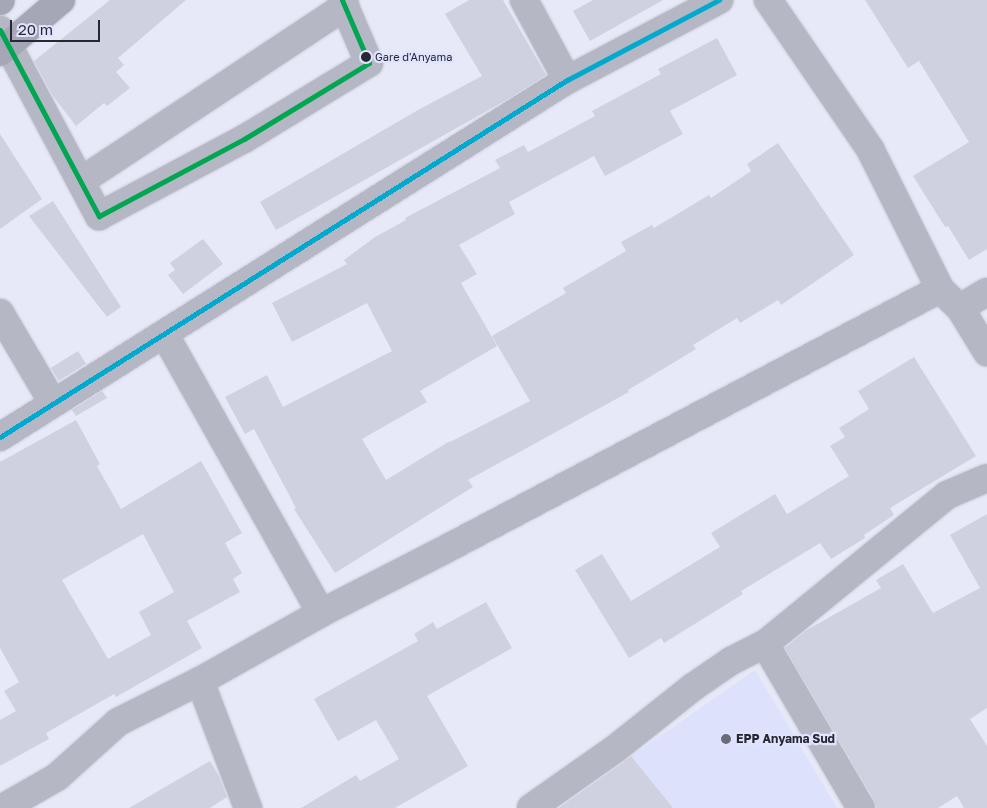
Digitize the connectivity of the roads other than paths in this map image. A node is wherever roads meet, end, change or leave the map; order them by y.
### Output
1 (61, 0) edge
2 (524, 0) edge
3 (719, 0) edge
4 (768, 0) edge
5 (343, 3) edge
6 (3, 42) edge
7 (567, 80) junction
8 (81, 181) junction
9 (940, 289) junction
10 (987, 292) edge
11 (960, 308) junction
12 (0, 313) edge
13 (165, 335) junction
14 (987, 352) edge
15 (53, 403) junction
16 (0, 437) edge
17 (987, 478) edge
18 (321, 613) junction
19 (765, 644) junction
20 (200, 681) junction
21 (3, 808) edge
22 (248, 808) edge
23 (531, 808) edge
24 (861, 808) edge

1 - 6 main road
2 - 7 street
3 - 7 street
4 - 9 street
5 - 8 street
5 - 8 street
6 - 8 street
7 - 13 street
9 - 11 street
9 - 18 street
10 - 11 street
11 - 14 street
12 - 15 street
13 - 15 street
13 - 18 street
15 - 16 street
17 - 19 street
18 - 20 street
19 - 23 street
19 - 24 street
20 - 21 street
20 - 22 street

